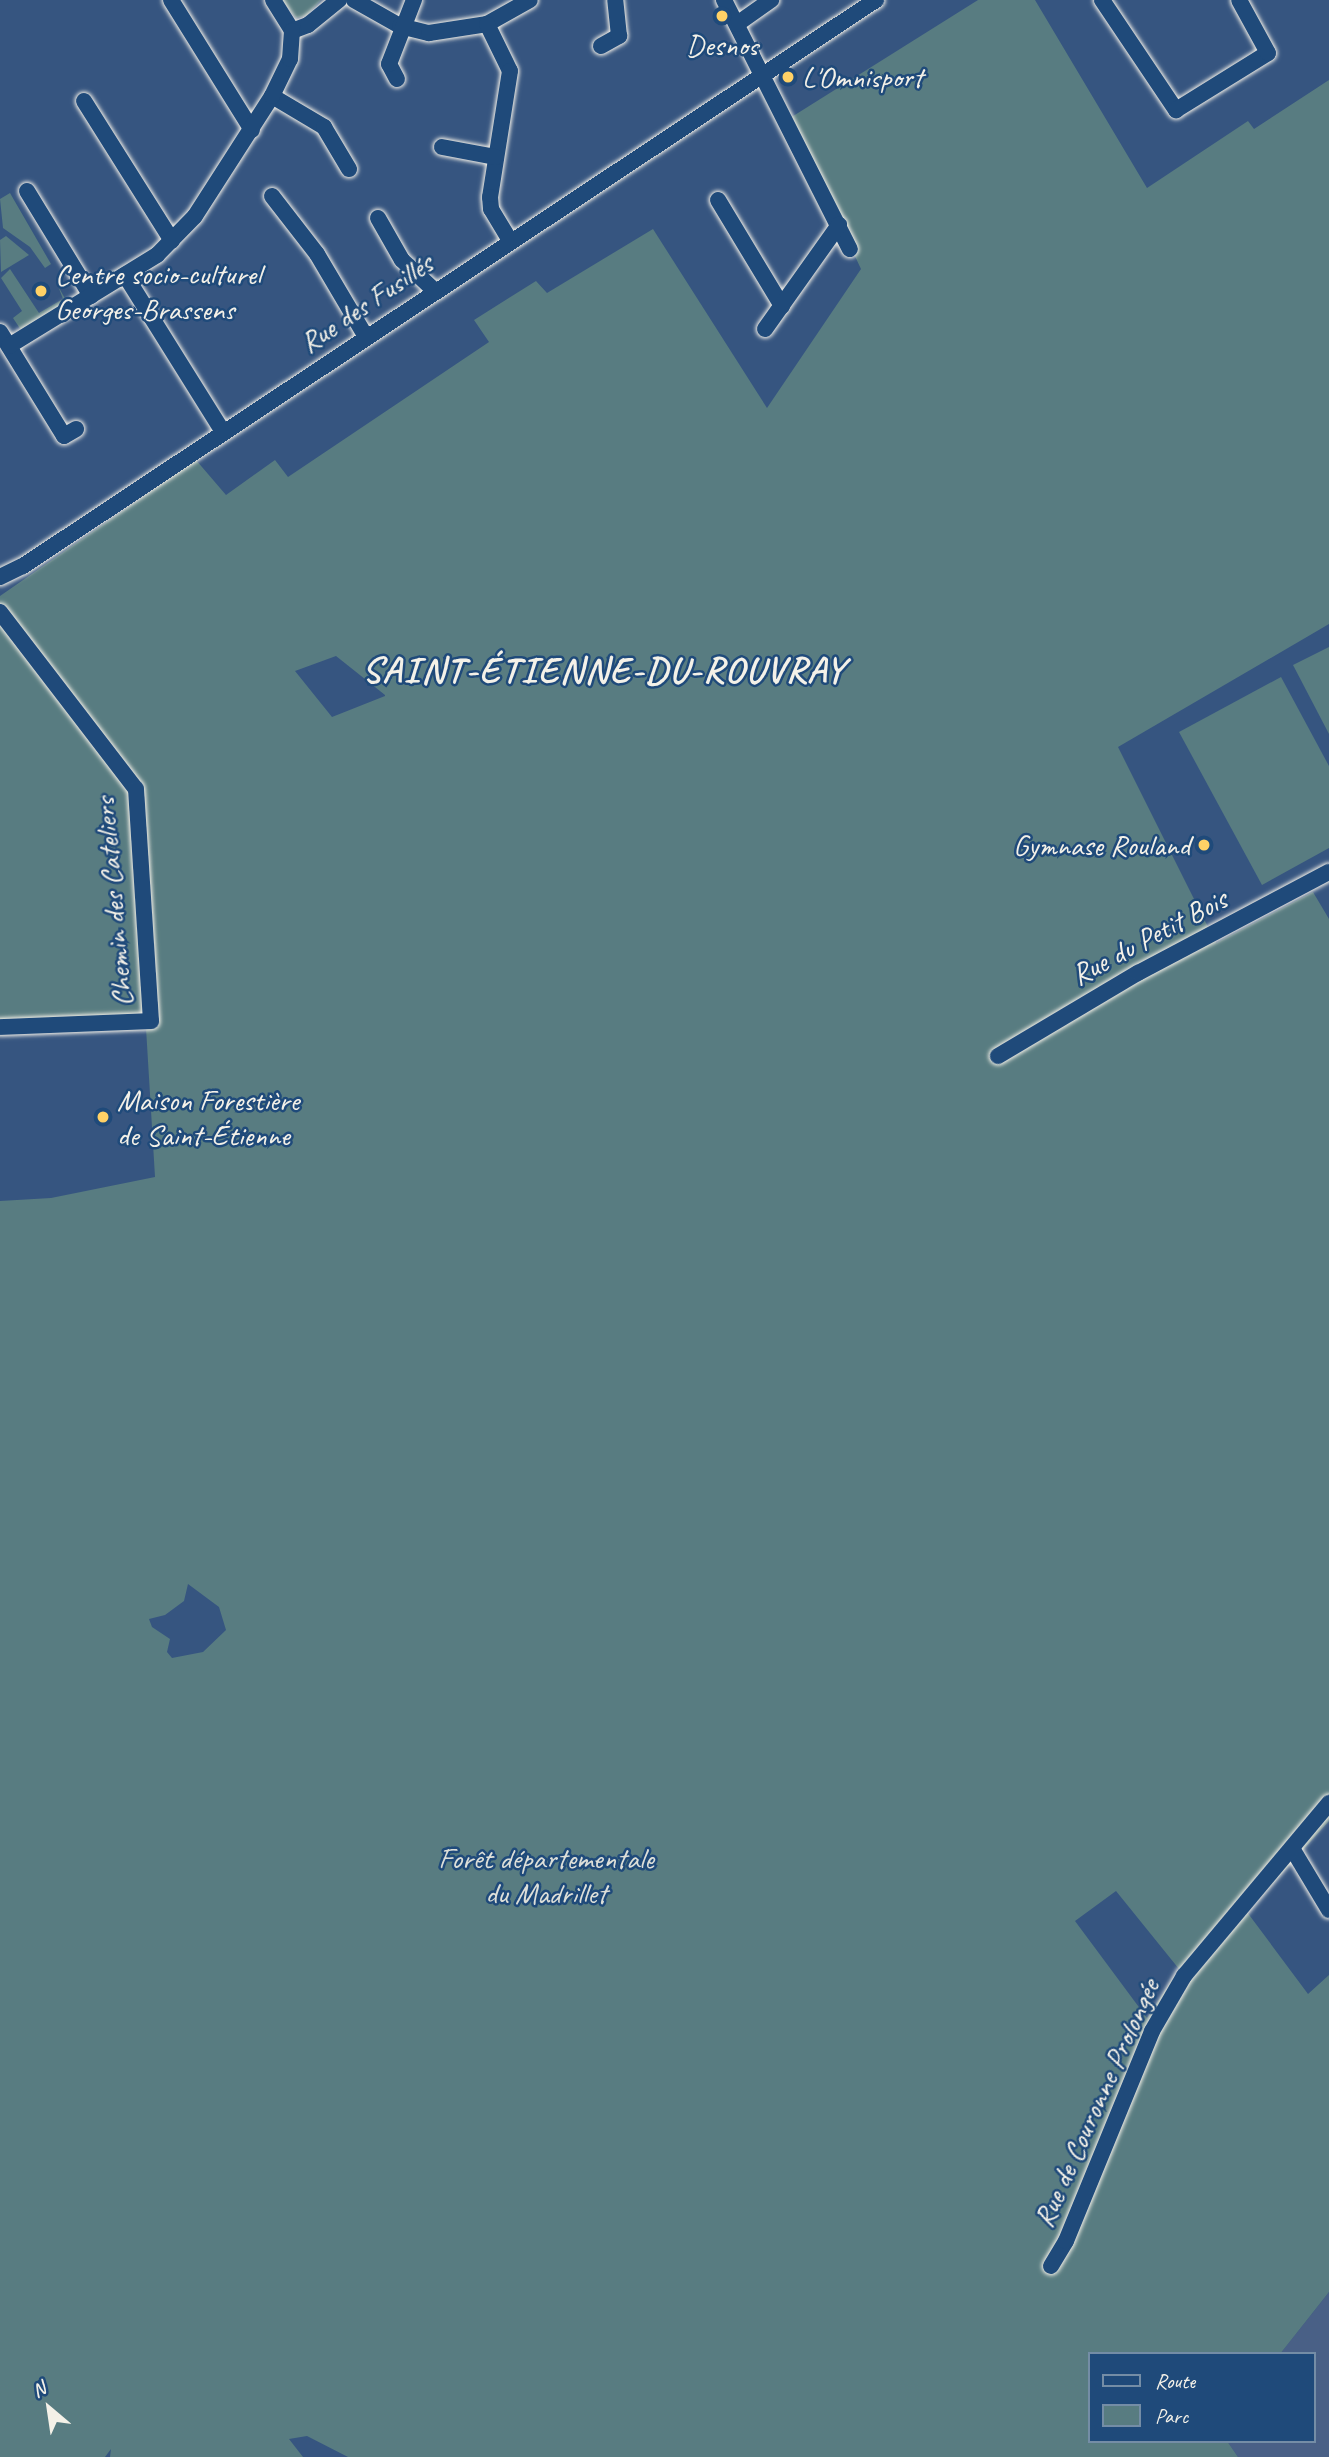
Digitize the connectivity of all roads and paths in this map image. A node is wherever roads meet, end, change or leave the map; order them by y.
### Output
1 (171, 0) edge
2 (273, 0) edge
3 (339, 0) edge
4 (354, 0) edge
5 (414, 0) edge
6 (529, 0) edge
7 (615, 0) edge
8 (724, 0) edge
9 (771, 0) edge
10 (876, 0) edge
11 (1102, 0) edge
12 (1239, 0) edge
13 (487, 24) junction
14 (737, 24) junction
15 (400, 26) junction
16 (292, 31) junction
17 (601, 46) dead end
18 (761, 73) junction
19 (397, 79) dead end
20 (272, 96) junction
21 (84, 101) dead end
22 (251, 130) junction
23 (442, 147) dead end
24 (496, 157) junction
25 (349, 169) dead end
26 (27, 191) dead end
27 (272, 197) dead end
28 (718, 200) dead end
29 (378, 218) dead end
30 (839, 225) junction
31 (510, 241) junction
32 (172, 242) junction
33 (850, 249) dead end
34 (125, 275) junction
35 (435, 291) junction
36 (92, 296) junction
37 (782, 306) junction
38 (765, 329) dead end
39 (366, 337) junction
40 (4, 339) edge
41 (76, 429) dead end
42 (223, 432) junction
43 (0, 577) edge
44 (0, 612) edge
45 (1329, 872) edge
46 (0, 1027) edge
47 (999, 1056) dead end
48 (1329, 1803) edge
49 (1293, 1850) junction
50 (1329, 1910) edge
51 (1051, 2266) dead end

1 - 22 street
2 - 16 street
3 - 16 street
4 - 15 street
5 - 15 street
6 - 13 street
7 - 17 street
8 - 14 street
9 - 14 street
10 - 18 street, Rue des Fusillés
11 - 12 street
13 - 15 street
13 - 24 street
14 - 18 street
15 - 19 street
16 - 20 street
18 - 30 street
18 - 31 street, Rue des Fusillés
20 - 22 street
20 - 25 street
21 - 32 street
22 - 32 street
23 - 24 street
24 - 31 street
26 - 36 street
27 - 39 street
28 - 37 street
29 - 35 street
30 - 33 street
30 - 37 street
31 - 35 street, Rue des Fusillés
32 - 34 street
34 - 36 street
34 - 42 street
35 - 39 street, Rue des Fusillés
36 - 40 street
37 - 38 street
39 - 42 street, Rue des Fusillés
40 - 41 street
42 - 43 street, Rue des Fusillés
44 - 46 street, Chemin des Cateliers
45 - 47 street, Rue du Petit Bois
48 - 49 street, Rue de Couronne Prolongée
49 - 50 street
49 - 51 street, Rue de Couronne Prolongée

